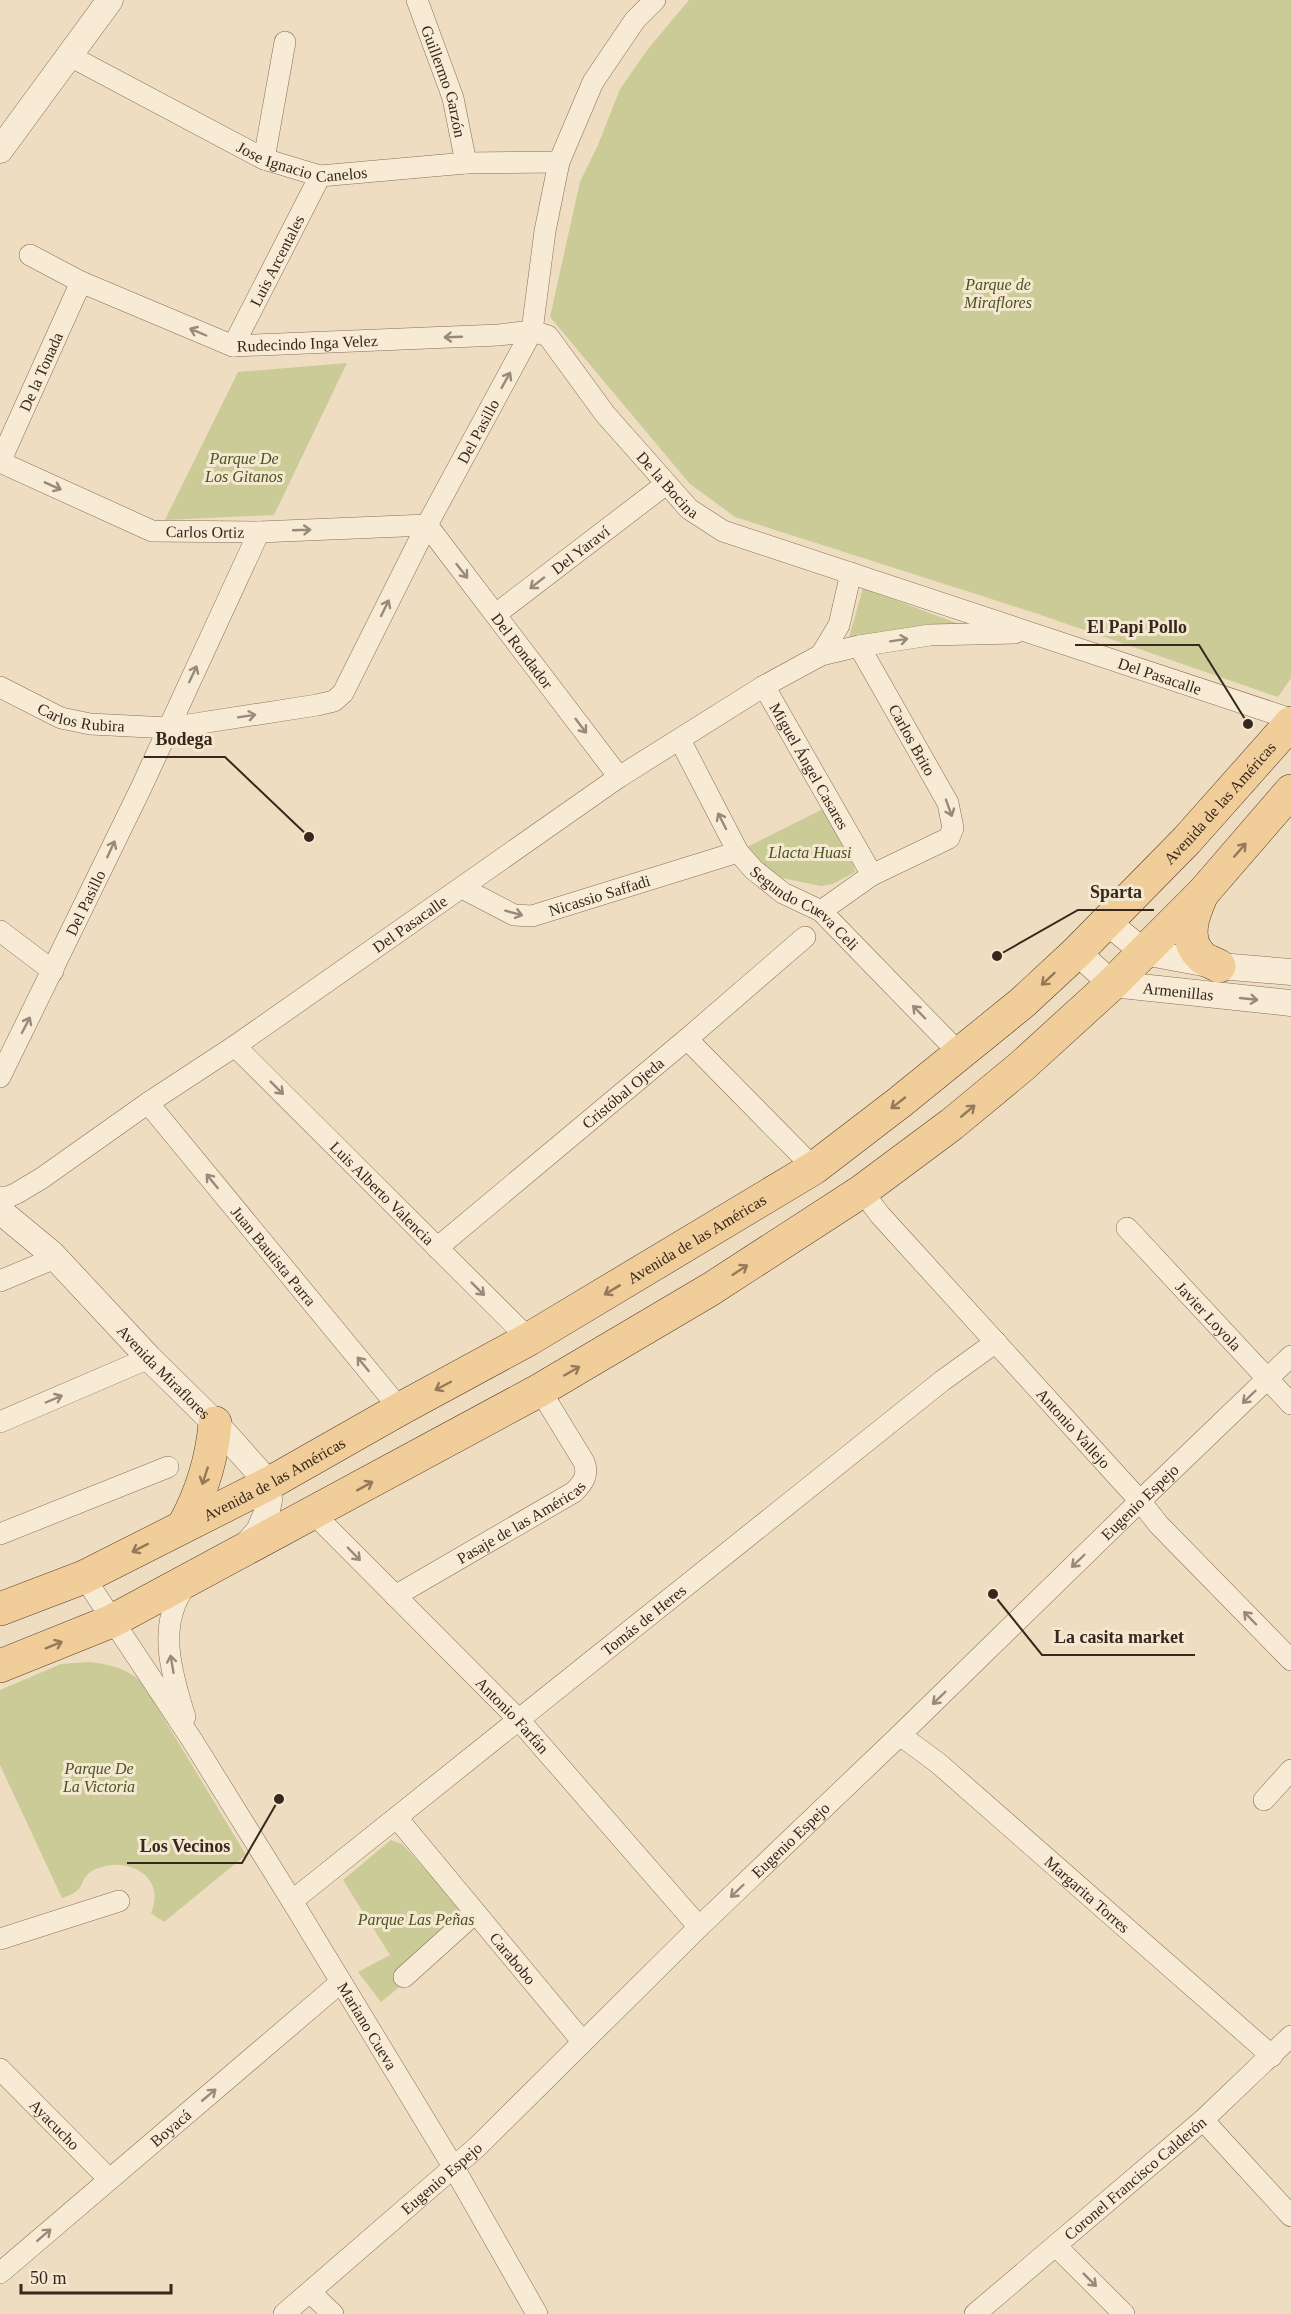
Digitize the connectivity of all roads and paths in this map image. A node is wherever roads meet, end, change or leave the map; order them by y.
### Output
1 (110, 0) edge
2 (417, 0) edge
3 (655, 0) edge
4 (632, 10) edge
5 (285, 42) dead end
6 (70, 56) junction
7 (0, 150) edge
8 (264, 159) junction
9 (559, 162) junction
10 (466, 164) junction
11 (320, 176) junction
12 (30, 255) dead end
13 (81, 282) junction
14 (532, 331) junction
15 (233, 346) junction
16 (0, 462) edge
17 (666, 484) junction
18 (427, 525) junction
19 (259, 532) junction
20 (851, 573) junction
21 (496, 615) junction
22 (1028, 633) junction
23 (860, 646) junction
24 (821, 656) junction
25 (764, 686) junction
26 (0, 687) edge
27 (1291, 721) edge
28 (169, 728) junction
29 (680, 740) junction
30 (619, 777) junction
31 (1291, 791) edge
32 (738, 852) junction
33 (872, 875) junction
34 (462, 888) junction
35 (1202, 894) junction
36 (822, 911) junction
37 (1107, 922) junction
38 (0, 931) edge
39 (806, 937) dead end
40 (1077, 952) junction
41 (1144, 952) junction
42 (1219, 966) junction
43 (53, 971) junction
44 (1291, 972) edge
45 (1112, 984) junction
46 (1291, 1003) edge
47 (687, 1039) junction
48 (236, 1046) junction
49 (960, 1054) junction
50 (0, 1077) edge
51 (148, 1102) junction
52 (814, 1168) junction
53 (862, 1191) junction
54 (0, 1197) edge
55 (0, 1211) edge
56 (1127, 1228) dead end
57 (436, 1248) junction
58 (55, 1258) junction
59 (0, 1281) edge
60 (529, 1340) junction
61 (996, 1342) junction
62 (1291, 1356) edge
63 (149, 1358) junction
64 (1268, 1379) junction
65 (540, 1390) junction
66 (1291, 1404) edge
67 (400, 1409) junction
68 (0, 1422) edge
69 (215, 1424) junction
70 (168, 1467) dead end
71 (267, 1484) junction
72 (1140, 1501) junction
73 (314, 1513) junction
74 (184, 1525) junction
75 (0, 1534) edge
76 (241, 1551) junction
77 (84, 1577) junction
78 (192, 1577) junction
79 (395, 1596) junction
80 (0, 1609) edge
81 (112, 1621) junction
82 (1291, 1660) edge
83 (0, 1666) edge
84 (519, 1720) junction
85 (900, 1735) junction
86 (192, 1740) junction
87 (1291, 1770) edge
88 (1264, 1800) dead end
89 (397, 1818) junction
90 (118, 1901) dead end
91 (292, 1901) junction
92 (476, 1913) junction
93 (699, 1927) junction
94 (0, 1939) edge
95 (404, 1977) dead end
96 (341, 1983) junction
97 (1291, 2036) edge
98 (582, 2041) junction
99 (1272, 2056) junction
100 (0, 2069) edge
101 (1203, 2120) junction
102 (454, 2168) junction
103 (109, 2180) junction
104 (1291, 2217) edge
105 (1056, 2247) junction
106 (0, 2273) edge
107 (311, 2293) junction
108 (284, 2314) edge
109 (333, 2314) edge
110 (537, 2314) edge
111 (975, 2314) edge
112 (1124, 2314) edge

1 - 6 street
2 - 10 street, Guillermo Garzón
3 - 4 street, Del Pasillo
4 - 9 street, Del Pasillo
5 - 8 street
6 - 7 street
6 - 8 street, Jose Ignacio Canelos
8 - 11 street, Jose Ignacio Canelos
9 - 10 street, Jose Ignacio Canelos
9 - 14 street, Del Pasillo
10 - 11 street, Jose Ignacio Canelos
11 - 15 street, Luis Arcentales
12 - 13 street, Rudecindo Inga Velez
15 -> 13 street, Rudecindo Inga Velez
13 - 16 street, De la Tonada
14 -> 15 street, Rudecindo Inga Velez
14 - 17 street, De la Bocina
18 -> 14 street, Del Pasillo
16 -> 19 street, Carlos Ortiz
17 - 20 street, De la Bocina
17 -> 21 street, Del Yaraví
19 -> 18 street, Carlos Ortiz
18 -> 21 street, Del Rondador
28 -> 18 street, Del Pasillo
28 -> 19 street, Del Pasillo
20 - 22 street, Del Pasacalle
20 - 24 street
21 -> 30 street, Del Rondador
23 -> 22 street, Del Pasacalle
22 - 27 street, Del Pasacalle
23 - 24 street, Del Pasacalle
23 -> 33 street, Carlos Brito
24 - 25 street, Del Pasacalle
25 - 29 street, Del Pasacalle
25 - 33 street, Miguel Ángel Casares
26 - 28 street, Carlos Rubira
27 - 37 main road, Avenida de las Américas
43 -> 28 street, Del Pasillo
29 - 30 street, Del Pasacalle
32 -> 29 street, Segundo Cueva Celi
30 - 34 street, Del Pasacalle
35 -> 31 main road
34 -> 32 street, Nicassio Saffadi
32 - 36 street, Segundo Cueva Celi
33 - 36 street
34 - 48 street, Del Pasacalle
35 - 41 main road
35 - 42 main road
49 -> 36 street, Segundo Cueva Celi
37 - 40 main road, Avenida de las Américas
37 - 41 street, Armenillas
38 - 43 street
39 - 47 street, Cristóbal Ojeda
40 - 45 street
40 -> 49 main road, Avenida de las Américas
41 - 42 street, Armenillas
41 - 45 main road
42 - 44 street, Armenillas
50 -> 43 street, Del Pasillo
45 -> 46 street, Armenillas
53 -> 45 main road
47 - 52 street
47 - 57 street, Cristóbal Ojeda
48 - 51 street, Del Pasacalle
48 -> 57 street, Luis Alberto Valencia
49 -> 52 main road, Avenida de las Américas
51 - 54 street, Del Pasacalle
67 -> 51 street, Juan Bautista Parra
52 -> 60 main road, Avenida de las Américas
53 - 61 street, Antonio Vallejo
65 -> 53 main road
55 - 58 street, Avenida Miraflores
56 - 64 street, Javier Loyola
57 -> 60 street, Luis Alberto Valencia
58 - 59 street
58 - 63 street, Avenida Miraflores
60 -> 67 main road, Avenida de las Américas
61 - 72 street, Antonio Vallejo
61 - 84 street, Tomás de Heres
62 - 64 street, Eugenio Espejo
68 -> 63 street
63 - 69 street, Avenida Miraflores
64 - 66 street, Javier Loyola
64 -> 72 street, Eugenio Espejo
73 -> 65 main road
65 - 79 street, Pasaje de las Américas
67 - 71 main road, Avenida de las Américas
69 - 71 street, Avenida Miraflores
69 -> 74 main road
70 - 75 street
71 - 74 main road, Avenida de las Américas
71 - 76 street
82 -> 72 street, Antonio Vallejo
72 -> 85 street, Eugenio Espejo
73 - 76 main road
73 -> 79 street, Antonio Farfán
74 -> 77 main road, Avenida de las Américas
76 - 78 main road
77 - 80 main road, Avenida de las Américas
77 - 81 street, Mariano Cueva
78 - 81 main road
86 -> 78 street, Mariano Cueva
79 - 84 street, Antonio Farfán
83 -> 81 main road
81 - 86 street, Mariano Cueva
84 - 89 street, Tomás de Heres
84 - 93 street, Antonio Farfán
85 -> 93 street, Eugenio Espejo
85 - 99 street, Margarita Torres
86 - 91 street, Mariano Cueva
87 - 88 street
89 - 91 street, Tomás de Heres
89 - 92 street, Carabobo
90 - 94 street
91 - 96 street, Mariano Cueva
92 - 95 street
92 - 98 street, Carabobo
93 - 98 street, Eugenio Espejo
96 - 102 street, Mariano Cueva
103 -> 96 street, Boyacá
97 - 99 street, Coronel Francisco Calderón
98 - 102 street, Eugenio Espejo
99 - 101 street, Coronel Francisco Calderón
100 - 103 street, Ayacucho
101 - 104 street
101 - 105 street, Coronel Francisco Calderón
102 - 107 street, Eugenio Espejo
102 - 110 street, Mariano Cueva
106 -> 103 street, Boyacá
105 - 111 street, Coronel Francisco Calderón
105 -> 112 street
107 - 108 street, Eugenio Espejo
107 - 109 street

